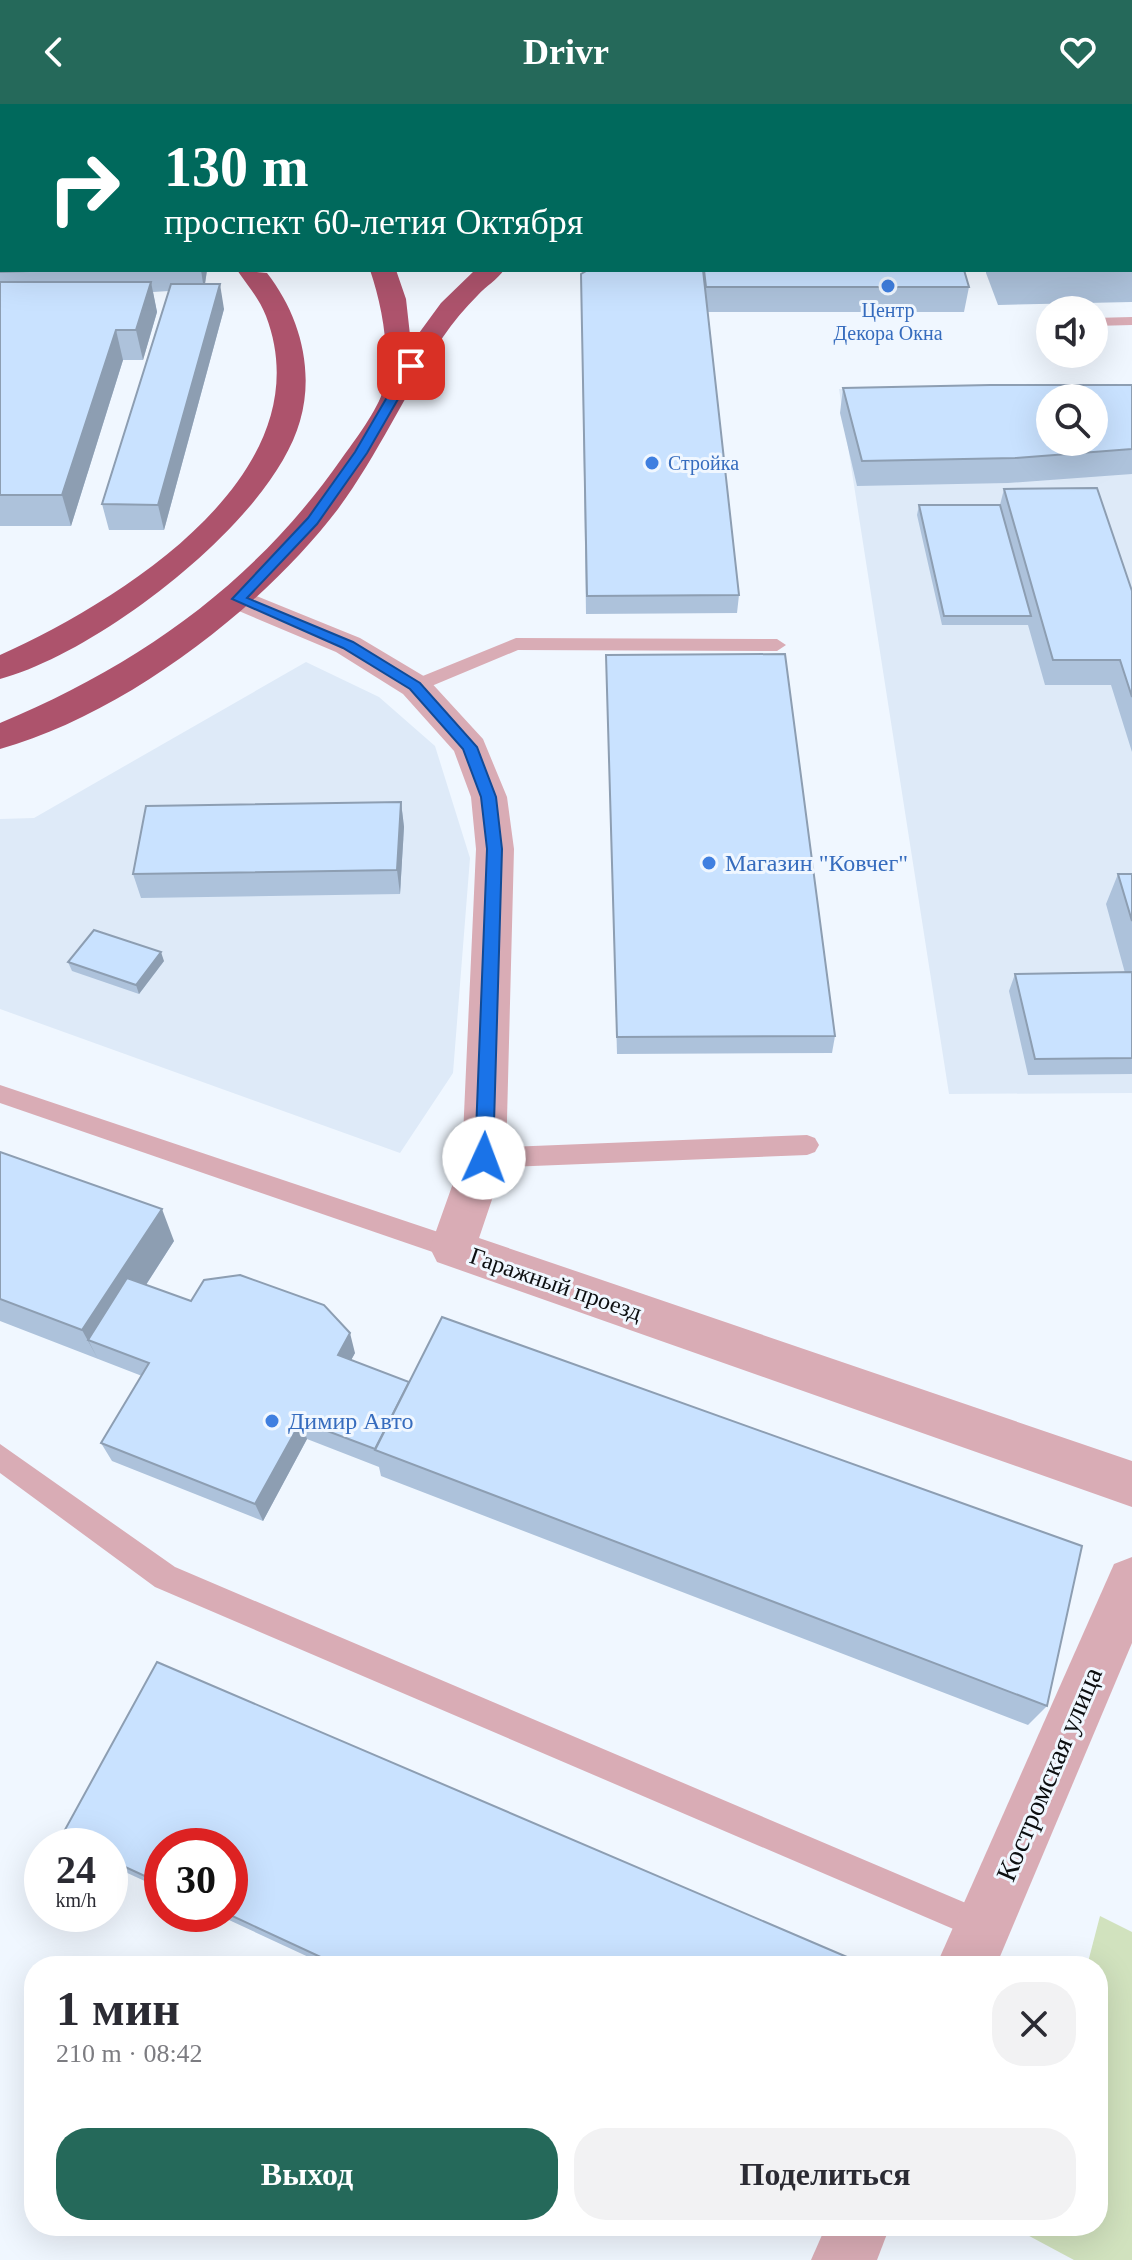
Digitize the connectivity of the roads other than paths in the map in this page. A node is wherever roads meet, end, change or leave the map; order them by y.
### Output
1 (252, 272) edge
2 (384, 272) edge
3 (488, 272) edge
4 (1132, 321) edge
5 (1108, 322) edge
6 (396, 389) junction
7 (239, 599) junction
8 (777, 645) dead end
9 (0, 668) edge
10 (415, 686) junction
11 (0, 737) edge
12 (0, 1094) edge
13 (807, 1145) dead end
14 (484, 1158) junction
15 (453, 1248) junction
16 (0, 1457) edge
17 (1132, 1484) edge
18 (1132, 1582) edge
19 (974, 1946) edge
20 (854, 2236) edge
21 (844, 2260) edge

1 - 9 highway
2 - 6 highway
3 - 6 highway
4 - 5 lane
6 - 7 highway
7 - 10 street, Гаражный проезд
7 - 11 highway
8 - 10 lane
10 - 14 street, Гаражный проезд
12 - 15 lane
13 - 14 lane
14 - 15 street, Гаражный проезд
15 - 17 street, Гаражный проезд
16 - 19 lane
18 - 19 street, Костромская улица
20 - 21 street

